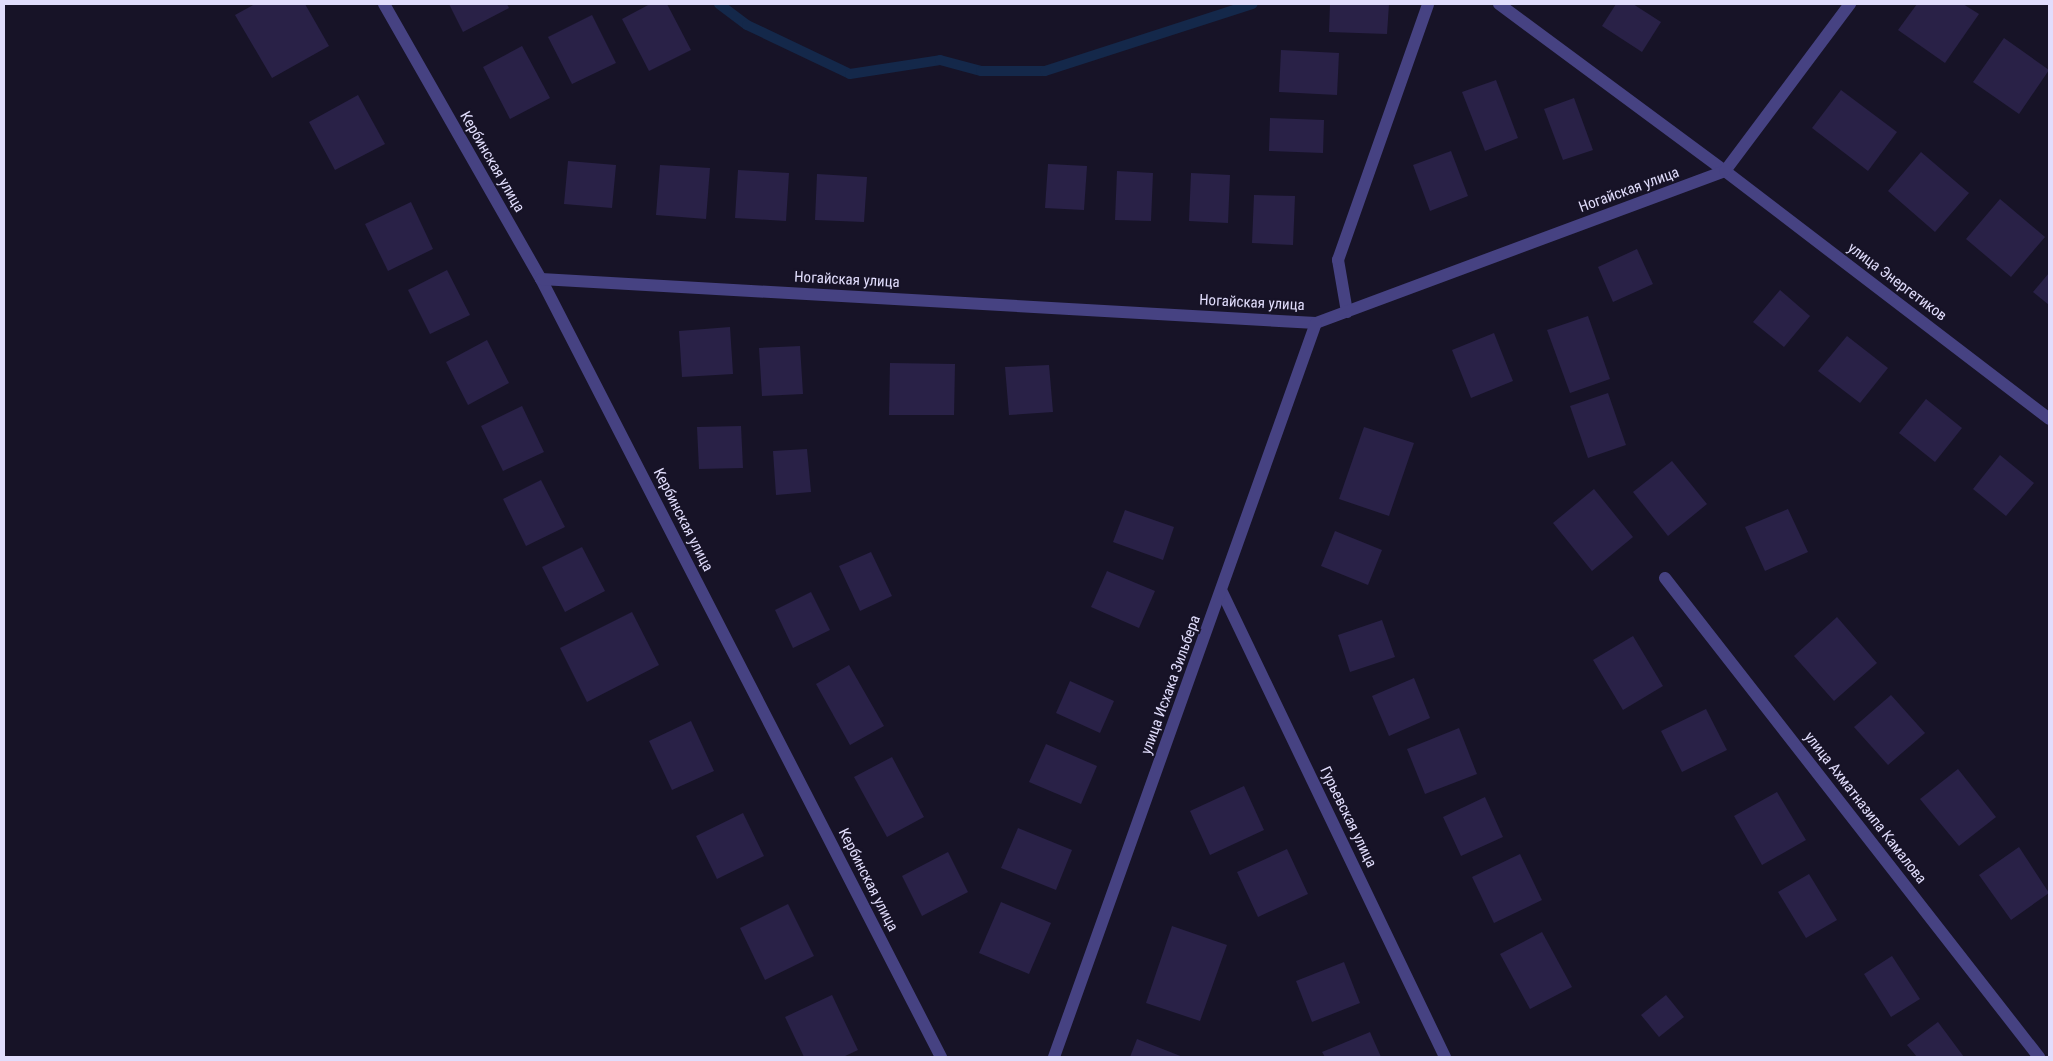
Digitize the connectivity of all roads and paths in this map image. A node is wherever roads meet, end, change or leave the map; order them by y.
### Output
1 (384, 4) edge
2 (1428, 4) edge
3 (1499, 4) edge
4 (1850, 4) edge
5 (1725, 171) junction
6 (541, 280) junction
7 (1347, 312) junction
8 (1316, 323) junction
9 (2049, 419) edge
10 (1665, 578) dead end
11 (1222, 592) junction
12 (941, 1057) edge
13 (1054, 1057) edge
14 (1445, 1057) edge
15 (2039, 1057) edge

1 - 6 street, Кербинская улица
2 - 7 street
3 - 5 street, улица Энергетиков
4 - 5 street
5 - 7 street, Ногайская улица
5 - 9 street, улица Энергетиков
6 - 8 street, Ногайская улица
6 - 12 street, Кербинская улица
7 - 8 street, Ногайская улица
8 - 11 street, улица Исхака Зильбера
10 - 15 street, улица Ахматназипа Камалова
11 - 13 street, улица Исхака Зильбера
11 - 14 street, Гурьевская улица

